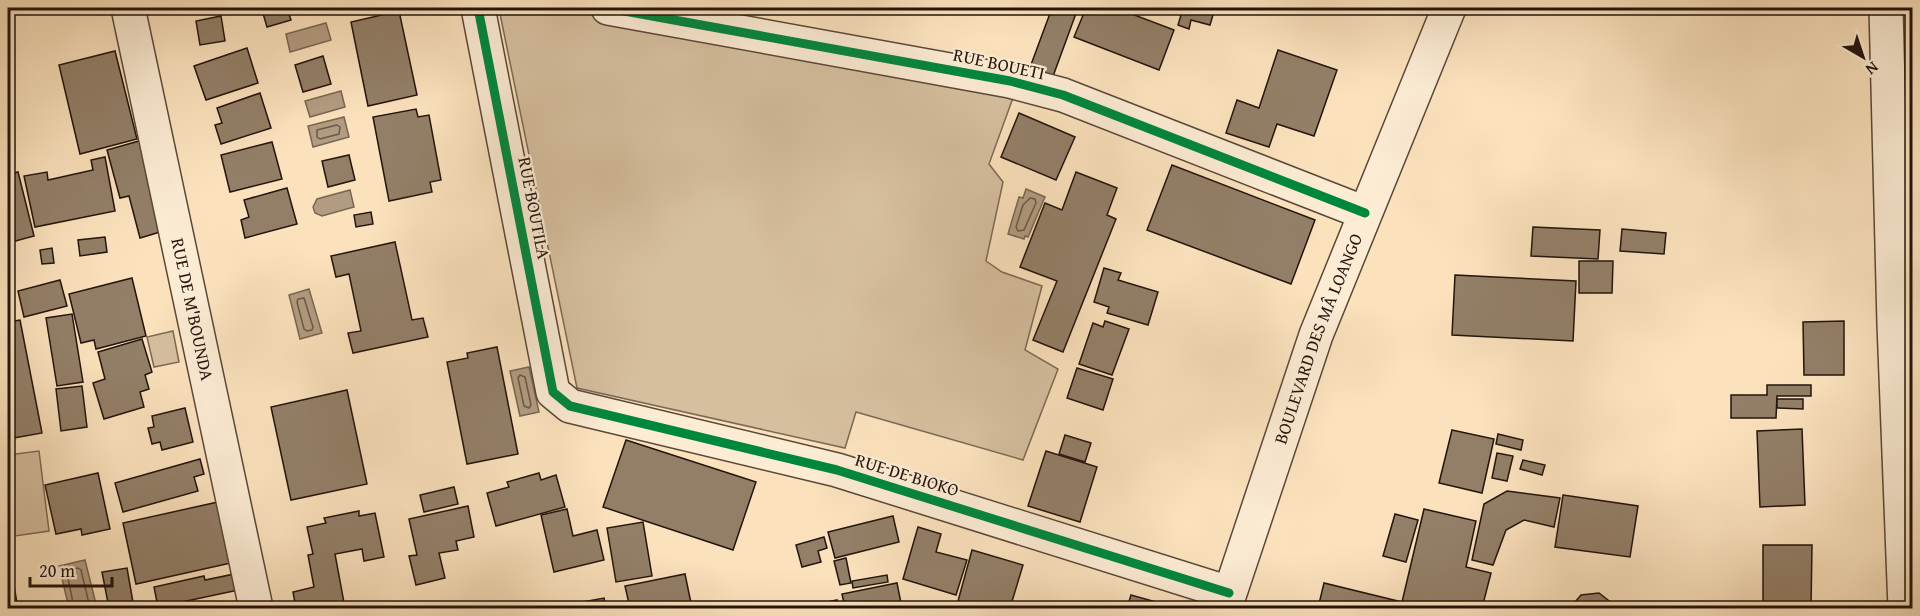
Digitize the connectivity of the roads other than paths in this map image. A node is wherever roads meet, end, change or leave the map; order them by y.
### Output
1 (129, 8) edge
2 (478, 8) edge
3 (620, 8) edge
4 (1449, 8) edge
5 (1886, 8) edge
6 (1365, 213) junction
7 (570, 406) joint
8 (1227, 601) edge
9 (256, 609) edge
10 (1905, 609) edge

1 - 9 street, RUE DE M'BOUNDA
2 - 7 street, RUE BOUTILA
3 - 6 street, RUE BOUETI
4 - 6 street, BOULEVARD DES MÂ LOANGO
5 - 10 street
6 - 8 street, BOULEVARD DES MÂ LOANGO
7 - 8 street, RUE DE BIOKO

